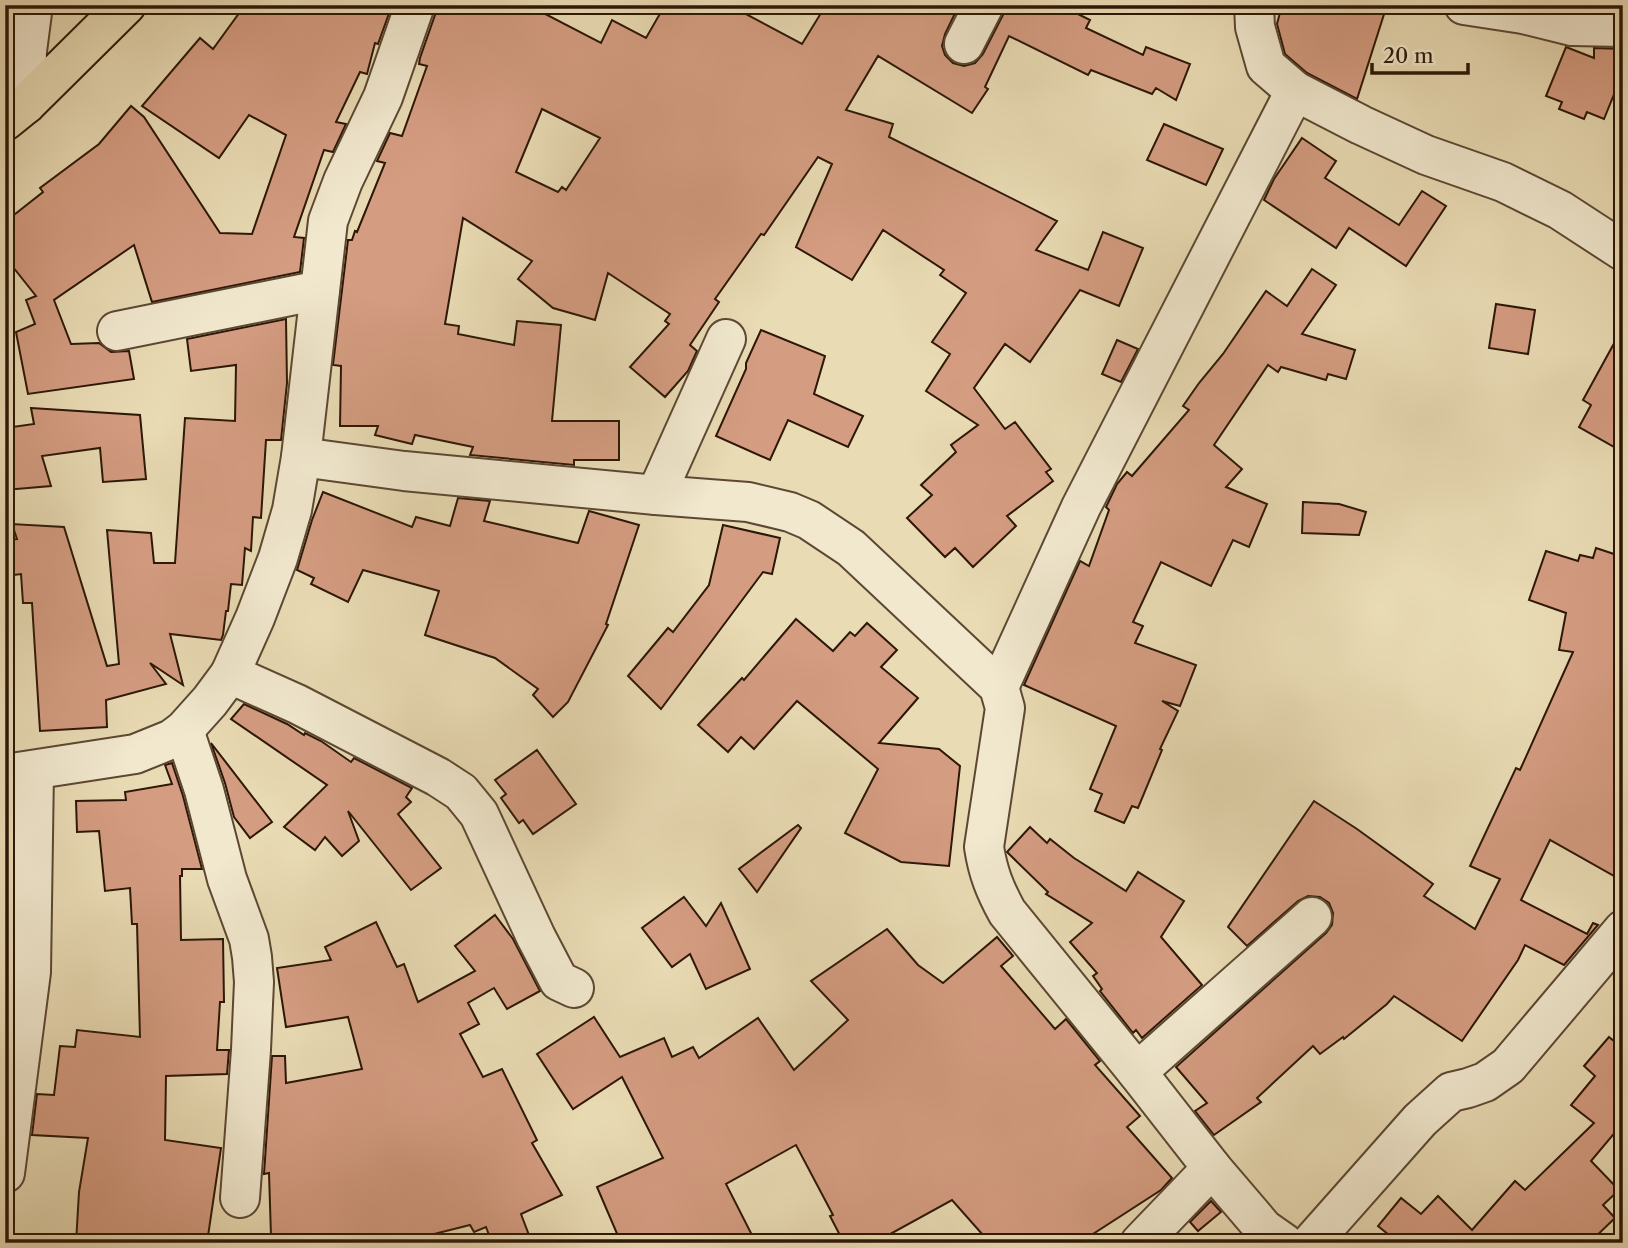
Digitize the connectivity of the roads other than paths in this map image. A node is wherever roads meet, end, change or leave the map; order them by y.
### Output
1 (33, 5) edge
2 (126, 5) edge
3 (415, 5) edge
4 (984, 5) edge
5 (1254, 5) edge
6 (1464, 5) edge
7 (1623, 27) edge
8 (964, 44) dead end
9 (1294, 91) junction
10 (16, 112) edge
11 (1623, 251) edge
12 (320, 290) junction
13 (117, 331) dead end
14 (726, 339) dead end
15 (301, 457) junction
16 (656, 495) junction
17 (230, 674) junction
18 (999, 687) junction
19 (184, 730) junction
20 (20, 772) edge
21 (1312, 917) dead end
22 (1623, 930) edge
23 (574, 988) dead end
24 (1137, 1072) junction
25 (1212, 1168) junction
26 (5, 1173) edge
27 (240, 1198) dead end
28 (1140, 1243) edge
29 (1284, 1243) edge
30 (1311, 1243) edge

1 - 10 street
2 - 10 main road
3 - 12 street
4 - 8 street
5 - 9 street
6 - 7 street
9 - 11 street
9 - 18 street
12 - 13 street
12 - 15 street
14 - 16 street
15 - 16 street
15 - 17 street
16 - 18 street
17 - 19 street
17 - 23 street
18 - 24 street
19 - 20 street
19 - 27 street
20 - 26 street
21 - 24 street
22 - 30 street
24 - 25 street
25 - 28 street
25 - 29 street

